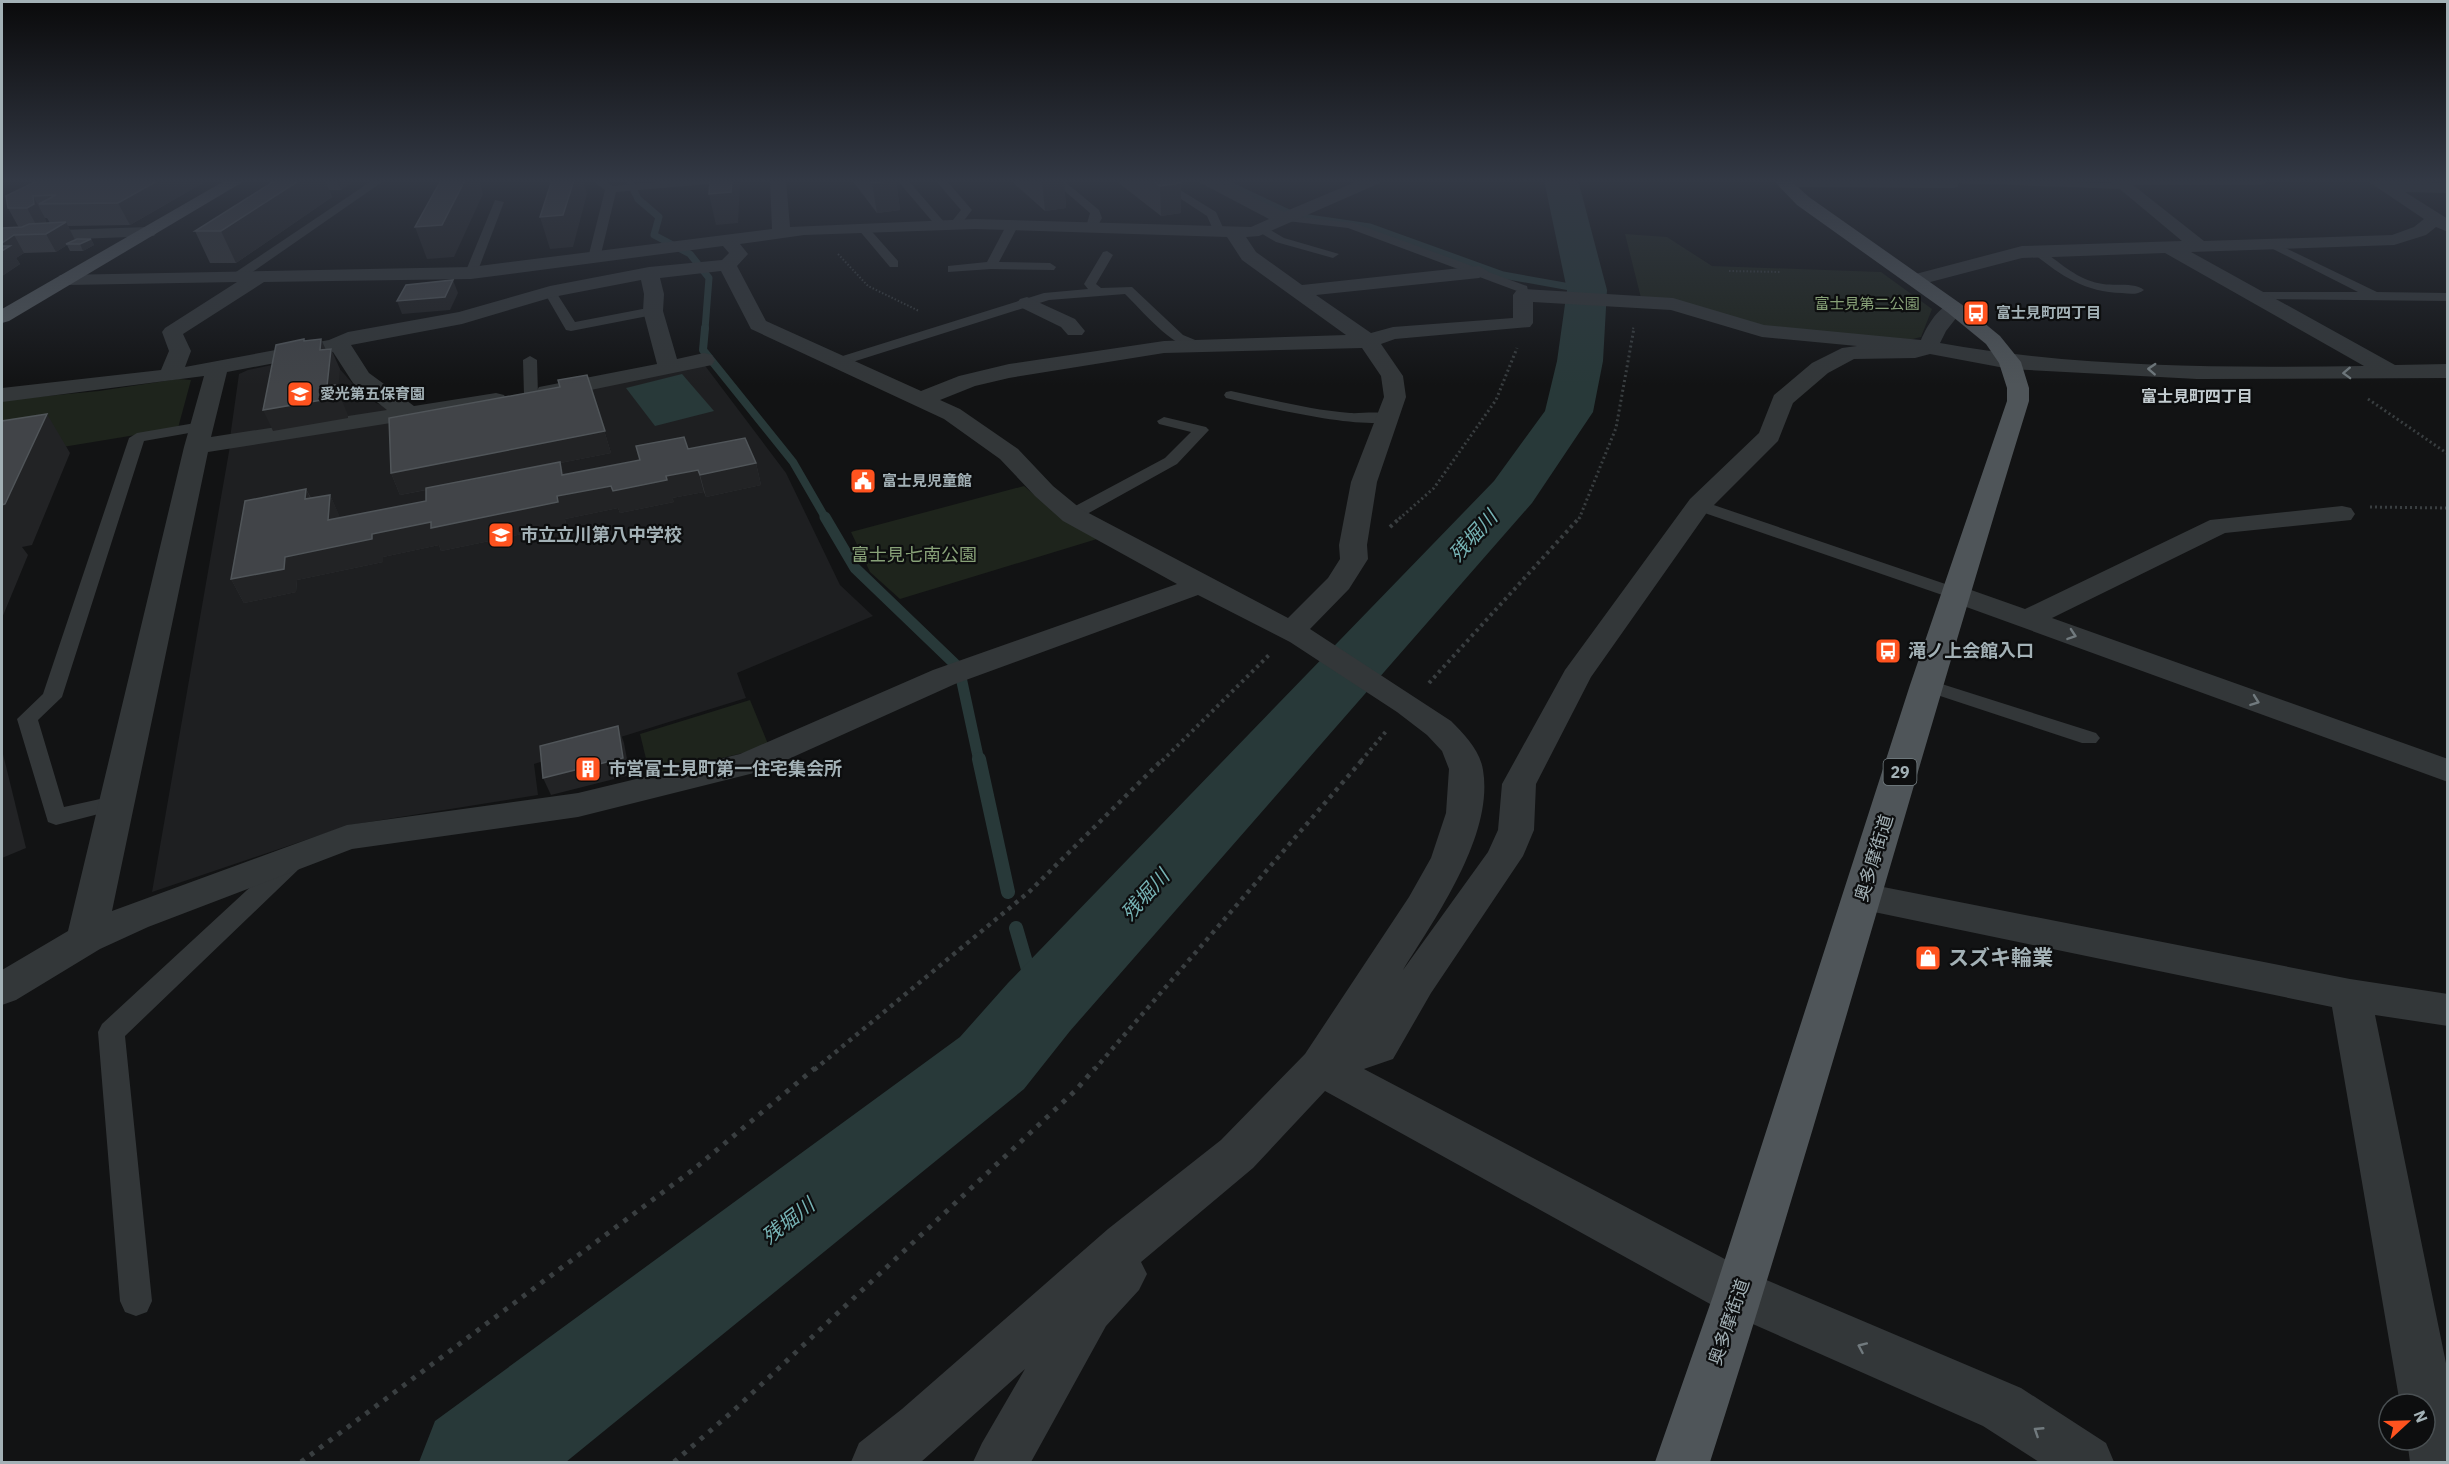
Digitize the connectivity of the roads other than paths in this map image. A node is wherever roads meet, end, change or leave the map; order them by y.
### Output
1 (120, 248) edge
2 (278, 248) edge
3 (481, 248) edge
4 (596, 248) edge
5 (662, 248) edge
6 (734, 248) edge
7 (880, 248) edge
8 (1000, 248) edge
9 (1242, 248) edge
10 (1311, 248) edge
11 (1414, 248) edge
12 (1870, 248) edge
13 (2107, 248) edge
14 (2171, 248) edge
15 (2280, 248) edge
16 (2037, 251) junction
17 (1333, 254) dead end
18 (1107, 255) dead end
19 (594, 258) junction
20 (894, 264) dead end
21 (991, 265) junction
22 (720, 266) junction
23 (1050, 267) dead end
24 (952, 269) dead end
25 (1479, 272) junction
26 (471, 273) junction
27 (649, 273) junction
28 (237, 276) junction
29 (260, 276) junction
30 (67, 279) junction
31 (1915, 280) junction
32 (2138, 290) dead end
33 (1296, 291) junction
34 (550, 292) junction
35 (1097, 292) junction
36 (1523, 295) junction
37 (2256, 296) junction
38 (2375, 296) junction
39 (2448, 297) edge
40 (1027, 303) junction
41 (1954, 308) junction
42 (653, 311) junction
43 (2, 316) edge
44 (1075, 331) dead end
45 (1368, 341) junction
46 (335, 345) junction
47 (1195, 345) junction
48 (1928, 347) junction
49 (530, 360) dead end
50 (704, 360) dead end
51 (838, 362) junction
52 (2010, 362) junction
53 (217, 368) junction
54 (669, 368) junction
55 (2389, 371) junction
56 (2448, 371) edge
57 (170, 376) junction
58 (2, 395) edge
59 (531, 395) junction
60 (1231, 395) dead end
61 (920, 399) junction
62 (409, 413) junction
63 (1386, 418) junction
64 (1164, 421) dead end
65 (199, 437) junction
66 (1699, 505) junction
67 (2342, 514) road end
68 (1072, 515) junction
69 (1200, 585) junction
70 (1957, 594) junction
71 (2027, 619) junction
72 (1296, 634) junction
73 (1926, 685) junction
74 (2089, 738) dead end
75 (2448, 771) edge
76 (118, 802) junction
77 (302, 852) junction
78 (1863, 897) junction
79 (86, 939) junction
80 (2, 988) edge
81 (2350, 995) junction
82 (2448, 1010) edge
83 (1320, 1067) junction
84 (1237, 1154) junction
85 (1739, 1293) junction
86 (136, 1301) dead end
87 (878, 1462) edge
88 (1001, 1462) edge
89 (1682, 1462) edge
90 (2087, 1462) edge
91 (2438, 1462) edge

1 - 30 main road
2 - 28 lane
3 - 26 lane
4 - 19 lane
5 - 19 street
6 - 22 street
7 - 20 lane
8 - 21 lane
9 - 33 street
10 - 17 lane
11 - 25 lane
12 - 31 main road, 奥多摩街道 / 29
13 - 16 street
14 - 37 street
15 - 38 lane
16 - 31 street
16 - 32 lane
18 - 35 lane
19 - 26 street
21 - 23 lane
21 - 24 lane
22 - 27 street
22 - 51 street
25 - 33 street
25 - 36 lane
26 - 29 street
27 - 34 street
27 - 42 street
28 - 29 street
28 - 30 street
29 - 57 street
30 - 43 main road
31 - 41 main road, 奥多摩街道 / 29
33 - 45 street
34 - 42 lane
34 - 46 street
35 - 40 lane
35 - 47 lane
36 - 45 street
36 - 48 street
37 - 38 lane
37 - 55 street
38 - 39 lane
40 - 44 street
40 - 51 lane
41 - 48 street
41 - 52 main road, 奥多摩街道 / 29
42 - 54 street
45 - 47 street
45 - 63 street
46 - 53 street
46 - 62 street
47 - 61 street
48 - 52 street
48 - 66 street
49 - 59 lane
50 - 54 street
51 - 61 street
55 -> 52 street
52 - 70 main road, 奥多摩街道 / 29
53 - 57 street
53 - 65 street
54 - 59 street
55 - 56 street
57 - 58 street
59 - 62 street
60 - 63 lane
61 - 68 street
62 - 65 street
63 - 72 street
64 - 68 lane
65 - 76 street
65 - 76 lane
66 - 70 lane
66 - 83 street
67 - 71 street
68 - 69 street
69 - 72 street
69 - 77 street
70 - 71 street
70 - 73 main road, 奥多摩街道 / 29
71 -> 75 street
72 - 83 street
73 - 74 lane
73 - 78 main road, 奥多摩街道 / 29
76 - 79 street
77 - 79 street
77 - 86 lane
78 - 81 street
78 - 85 main road, 奥多摩街道 / 29
79 - 80 street
81 - 82 street
81 - 91 street
83 - 84 street
83 - 85 street
84 - 87 street
84 - 88 street
85 - 89 main road, 奥多摩街道 / 29
90 -> 85 street

